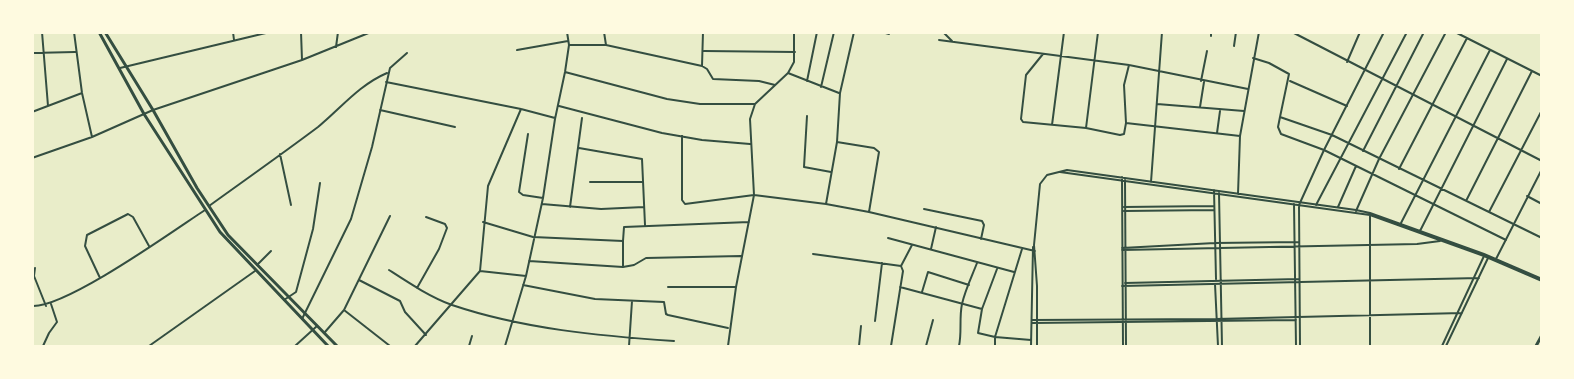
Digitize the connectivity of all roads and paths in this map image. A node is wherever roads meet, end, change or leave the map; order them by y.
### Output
1 (42, 32) edge
2 (74, 32) edge
3 (99, 32) edge
4 (105, 32) edge
5 (233, 32) edge
6 (270, 32) edge
7 (301, 32) edge
8 (338, 32) edge
9 (371, 32) edge
10 (567, 32) edge
11 (604, 32) edge
12 (704, 32) edge
13 (794, 32) edge
14 (817, 32) edge
15 (834, 32) edge
16 (854, 32) edge
17 (882, 32) edge
18 (943, 32) edge
19 (1064, 32) edge
20 (1098, 32) edge
21 (1162, 32) edge
22 (1211, 32) edge
23 (1236, 32) edge
24 (1259, 32) edge
25 (1292, 32) edge
26 (1360, 32) edge
27 (1384, 32) edge
28 (1407, 32) edge
29 (1424, 32) edge
30 (1446, 32) edge
31 (1455, 32) edge
32 (889, 34) dead end
33 (1211, 36) dead end
34 (1467, 38) junction
35 (234, 40) junction
36 (939, 40) dead end
37 (568, 41) junction
38 (953, 42) junction
39 (569, 45) junction
40 (606, 45) junction
41 (1234, 46) dead end
42 (336, 48) junction
43 (517, 50) dead end
44 (1490, 50) junction
45 (704, 51) junction
46 (1207, 51) dead end
47 (76, 52) junction
48 (795, 52) junction
49 (32, 53) edge
50 (43, 53) junction
51 (406, 53) dead end
52 (1043, 54) junction
53 (1060, 56) junction
54 (1254, 58) junction
55 (1507, 59) junction
56 (302, 60) junction
57 (1094, 60) junction
58 (1347, 62) junction
59 (1129, 65) junction
60 (702, 66) junction
61 (126, 67) junction
62 (120, 68) junction
63 (1159, 71) junction
64 (1532, 71) junction
65 (565, 72) junction
66 (1365, 72) junction
67 (388, 73) junction
68 (788, 73) junction
69 (1542, 76) edge
70 (1290, 80) junction
71 (1382, 80) junction
72 (807, 81) junction
73 (386, 82) junction
74 (1203, 82) junction
75 (775, 84) junction
76 (821, 87) junction
77 (1396, 87) junction
78 (1248, 89) junction
79 (82, 93) junction
80 (840, 93) junction
81 (1413, 95) junction
82 (755, 104) junction
83 (1157, 104) junction
84 (1432, 105) junction
85 (48, 106) junction
86 (558, 106) junction
87 (1347, 106) junction
88 (1200, 107) junction
89 (521, 109) junction
90 (153, 110) junction
91 (380, 110) junction
92 (1220, 110) junction
93 (1542, 110) edge
94 (1244, 111) junction
95 (32, 112) edge
96 (144, 114) junction
97 (807, 116) dead end
98 (1280, 117) junction
99 (1456, 117) junction
100 (582, 118) dead end
101 (556, 119) junction
102 (1126, 123) junction
103 (1052, 125) junction
104 (1155, 126) junction
105 (1474, 126) junction
106 (455, 128) dead end
107 (1086, 128) junction
108 (1217, 133) junction
109 (528, 134) dead end
110 (1332, 135) junction
111 (682, 136) junction
112 (1240, 136) junction
113 (92, 137) junction
114 (1497, 139) junction
115 (837, 142) junction
116 (751, 144) junction
117 (1350, 144) junction
118 (579, 148) junction
119 (1324, 150) junction
120 (1520, 151) junction
121 (1363, 152) junction
122 (280, 154) junction
123 (32, 158) edge
124 (1341, 158) junction
125 (1379, 159) junction
126 (1542, 161) edge
127 (1356, 166) junction
128 (1399, 169) junction
129 (1542, 169) edge
130 (831, 172) junction
131 (1059, 172) junction
132 (1372, 174) junction
133 (1123, 178) junction
134 (1151, 180) junction
135 (1422, 180) junction
136 (1123, 181) junction
137 (590, 182) dead end
138 (643, 182) junction
139 (320, 183) dead end
140 (1150, 184) junction
141 (1214, 190) junction
142 (1441, 190) junction
143 (1219, 191) junction
144 (1214, 194) junction
145 (1219, 194) junction
146 (1237, 195) junction
147 (754, 196) junction
148 (1413, 196) junction
149 (1527, 196) junction
150 (543, 198) junction
151 (1466, 201) junction
152 (1294, 203) junction
153 (542, 204) junction
154 (826, 204) junction
155 (1300, 204) junction
156 (1542, 204) edge
157 (291, 205) dead end
158 (209, 206) junction
159 (1214, 206) junction
160 (1316, 206) junction
161 (1433, 206) junction
162 (570, 207) junction
163 (644, 207) junction
164 (1123, 207) junction
165 (1338, 208) junction
166 (924, 209) dead end
167 (205, 210) junction
168 (1214, 210) junction
169 (1123, 211) junction
170 (1356, 211) junction
171 (869, 212) junction
172 (1489, 212) junction
173 (1370, 214) junction
174 (390, 216) dead end
175 (426, 217) dead end
176 (483, 222) junction
177 (749, 222) junction
178 (645, 225) junction
179 (1400, 225) junction
180 (1512, 225) junction
181 (936, 228) junction
182 (1420, 232) junction
183 (533, 236) junction
184 (888, 238) dead end
185 (981, 238) junction
186 (1542, 238) edge
187 (1506, 240) junction
188 (623, 241) junction
189 (1442, 241) junction
190 (1294, 242) junction
191 (1299, 242) junction
192 (1215, 243) junction
193 (1220, 243) junction
194 (912, 245) junction
195 (1369, 245) junction
196 (1294, 246) junction
197 (1299, 246) junction
198 (149, 247) junction
199 (1216, 247) junction
200 (1220, 247) junction
201 (1022, 249) junction
202 (1124, 249) junction
203 (931, 250) junction
204 (271, 251) dead end
205 (1033, 251) junction
206 (813, 254) dead end
207 (1484, 255) junction
208 (742, 256) junction
209 (1488, 257) junction
210 (528, 260) junction
211 (1495, 260) junction
212 (977, 263) junction
213 (882, 264) junction
214 (258, 266) junction
215 (901, 266) junction
216 (623, 267) junction
217 (35, 268) dead end
218 (996, 269) junction
219 (389, 270) dead end
220 (480, 270) junction
221 (255, 271) junction
222 (1014, 272) junction
223 (526, 276) junction
224 (100, 278) junction
225 (1474, 278) junction
226 (1479, 278) junction
227 (1295, 279) junction
228 (1299, 279) junction
229 (358, 280) junction
230 (1216, 280) junction
231 (1221, 280) junction
232 (1369, 280) junction
233 (1542, 280) edge
234 (1295, 283) junction
235 (1299, 283) junction
236 (1215, 284) junction
237 (1221, 284) junction
238 (523, 285) junction
239 (969, 285) junction
240 (1124, 285) junction
241 (668, 287) dead end
242 (736, 287) junction
243 (900, 287) junction
244 (417, 288) junction
245 (922, 292) junction
246 (289, 296) junction
247 (284, 300) junction
248 (632, 300) junction
249 (962, 302) junction
250 (51, 303) junction
251 (451, 305) junction
252 (32, 306) edge
253 (46, 306) junction
254 (982, 309) junction
255 (344, 310) junction
256 (1457, 313) junction
257 (1462, 313) junction
258 (305, 314) junction
259 (1297, 316) junction
260 (1369, 316) junction
261 (302, 319) junction
262 (933, 320) dead end
263 (1216, 320) junction
264 (1221, 320) junction
265 (1296, 320) junction
266 (876, 321) dead end
267 (1037, 321) junction
268 (1124, 321) junction
269 (514, 322) junction
270 (1032, 322) junction
271 (318, 326) junction
272 (861, 326) dead end
273 (729, 328) junction
274 (313, 329) junction
275 (325, 332) junction
276 (426, 335) junction
277 (1542, 335) edge
278 (472, 336) dead end
279 (995, 337) junction
280 (630, 338) junction
281 (1032, 340) junction
282 (674, 341) dead end
283 (43, 346) edge
284 (149, 346) edge
285 (295, 346) edge
286 (328, 346) edge
287 (337, 346) edge
288 (390, 346) edge
289 (415, 346) edge
290 (469, 346) edge
291 (505, 346) edge
292 (629, 346) edge
293 (728, 346) edge
294 (859, 346) edge
295 (891, 346) edge
296 (926, 346) edge
297 (959, 346) edge
298 (995, 346) edge
299 (1031, 346) edge
300 (1037, 346) edge
301 (1125, 346) edge
302 (1218, 346) edge
303 (1222, 346) edge
304 (1296, 346) edge
305 (1300, 346) edge
306 (1370, 346) edge
307 (1442, 346) edge
308 (1446, 346) edge
309 (1536, 346) edge

1 - 50 street
2 - 47 street
3 - 62 main road
4 - 61 main road
5 - 35 street
6 - 35 street
7 - 56 street
8 - 42 street
9 - 42 street
10 - 37 street
11 - 40 street
12 - 45 street
13 - 48 street
14 - 72 street
15 - 76 street
16 - 80 street
17 - 32 street
18 - 38 street
19 - 53 street
20 - 57 street
21 - 63 street
22 - 33 street
23 - 41 street
24 - 54 street
25 - 58 street
26 - 58 street
27 - 66 street
28 - 71 street
29 - 77 street
30 - 81 street
31 - 34 street
34 - 44 street
34 - 84 street
35 - 61 street
36 - 38 street
37 - 39 street
37 - 43 street
38 - 52 street
39 - 40 street
39 - 65 street
40 - 60 street
42 - 56 street
44 - 55 street
44 - 99 street
45 - 48 street
45 - 60 street
46 - 74 street
47 - 50 street
47 - 79 street
48 - 68 street
49 - 50 street
50 - 85 street
51 - 67 street
52 - 53 street
52 - 103 street
53 - 57 street
53 - 103 street
54 - 70 street
54 - 78 street
55 - 64 street
55 - 105 street
56 - 90 street
57 - 59 street
57 - 107 street
58 - 66 street
59 - 63 street
59 - 102 street
60 - 75 street
61 - 62 street
61 - 90 main road
62 - 96 main road
63 - 74 street
63 - 83 street
64 - 69 street
64 - 114 street
65 - 82 street
65 - 86 street
66 - 71 street
66 - 87 street
67 - 73 street
67 - 122 street
68 - 72 street
68 - 75 street
70 - 87 street
70 - 98 street
71 - 77 street
71 - 117 street
72 - 76 street
73 - 89 street
73 - 91 street
74 - 78 street
74 - 88 street
75 - 82 street
76 - 80 street
77 - 81 street
77 - 121 street
78 - 94 street
79 - 85 street
79 - 113 street
80 - 115 street
81 - 84 street
81 - 125 street
82 - 116 street
83 - 88 street
83 - 104 street
84 - 99 street
84 - 128 street
85 - 95 street
86 - 101 street
86 - 111 street
87 - 110 street
88 - 92 street
89 - 101 street
89 - 176 street
90 - 96 street
90 - 158 main road
91 - 106 street
91 - 258 street
92 - 94 street
92 - 108 street
93 - 120 street
94 - 112 street
96 - 113 street
96 - 167 main road
97 - 130 street
98 - 110 street
98 - 119 street
99 - 105 street
99 - 135 street
100 - 118 street
101 - 150 street
102 - 104 street
102 - 107 street
103 - 107 street
104 - 108 street
104 - 134 street
105 - 114 street
105 - 142 street
108 - 112 street
109 - 150 street
110 - 117 street
110 - 119 street
111 - 116 street
111 - 147 street
112 - 146 street
113 - 123 street
114 - 120 street
114 - 151 street
115 - 130 street
115 - 171 street
116 - 147 street
117 - 121 street
117 - 124 street
118 - 138 street
118 - 162 street
119 - 124 street
119 - 155 street
120 - 126 street
120 - 172 street
121 - 125 street
122 - 157 street
122 - 158 street
124 - 127 street
124 - 160 street
125 - 128 street
125 - 132 street
127 - 132 street
127 - 165 street
128 - 135 street
129 - 149 street
130 - 154 street
131 - 133 street
131 - 136 street
131 - 205 street
132 - 148 street
132 - 170 street
133 - 134 street
133 - 136 street
134 - 140 street
134 - 141 street
135 - 142 street
135 - 148 street
136 - 140 street
136 - 164 street
137 - 138 street
138 - 163 street
139 - 246 street
140 - 144 street
141 - 143 street
141 - 144 street
142 - 151 street
142 - 161 street
143 - 145 street
143 - 146 street
144 - 145 street
144 - 159 street
145 - 146 street
145 - 193 street
146 - 152 street
147 - 154 street
147 - 177 street
148 - 161 street
148 - 179 street
149 - 156 street
149 - 180 street
150 - 153 street
151 - 172 street
152 - 155 street
152 - 190 street
153 - 162 street
153 - 183 street
154 - 171 street
155 - 160 street
155 - 191 street
158 - 214 main road
159 - 164 street
159 - 168 street
160 - 165 street
161 - 182 street
161 - 187 street
162 - 163 street
163 - 178 street
164 - 169 street
165 - 170 street
166 - 185 street
167 - 198 street
167 - 221 main road
168 - 169 street
168 - 192 street
169 - 202 street
170 - 173 street
171 - 181 street
172 - 180 street
173 - 179 street
173 - 195 street
174 - 229 street
175 - 244 street
176 - 183 street
176 - 220 street
177 - 178 street
177 - 208 street
178 - 188 street
179 - 182 street
180 - 186 street
180 - 187 street
181 - 185 street
181 - 203 street
182 - 189 street
182 - 207 street
183 - 188 street
183 - 210 street
184 - 194 street
185 - 201 street
187 - 211 street
188 - 216 street
189 - 195 street
189 - 207 street
190 - 191 street
190 - 193 street
190 - 196 street
191 - 197 street
192 - 193 street
192 - 199 street
192 - 202 street
193 - 200 street
194 - 203 street
194 - 215 street
195 - 197 street
195 - 232 street
196 - 197 street
196 - 200 street
196 - 227 street
197 - 228 street
198 - 224 street
198 - 224 street
199 - 200 street
199 - 202 street
199 - 230 street
200 - 231 street
201 - 205 street
201 - 222 street
202 - 240 street
203 - 212 street
204 - 214 street
205 - 267 street
205 - 270 street
206 - 213 street
207 - 209 street
207 - 225 street
208 - 216 street
208 - 242 street
209 - 211 street
209 - 226 street
210 - 216 street
210 - 223 street
211 - 233 street
212 - 218 street
212 - 239 street
213 - 215 street
213 - 266 street
214 - 246 main road
215 - 243 street
217 - 253 street
218 - 222 street
218 - 254 street
219 - 244 street
220 - 223 street
220 - 251 street
221 - 247 main road
221 - 284 street
222 - 279 street
223 - 238 street
224 - 250 street
225 - 226 street
225 - 232 street
225 - 256 street
226 - 257 street
227 - 228 street
227 - 231 street
227 - 234 street
228 - 235 street
229 - 255 street
229 - 276 street
230 - 231 street
230 - 236 street
230 - 240 street
231 - 237 street
232 - 235 street
232 - 260 street
234 - 235 street
234 - 237 street
234 - 259 street
235 - 259 street
236 - 237 street
236 - 240 street
236 - 263 street
237 - 264 street
238 - 248 street
238 - 269 street
239 - 245 street
239 - 249 street
240 - 268 street
241 - 242 street
242 - 273 street
243 - 245 street
243 - 295 street
244 - 251 street
245 - 249 street
246 - 247 street
246 - 258 main road
247 - 261 main road
248 - 273 street
248 - 280 street
249 - 254 street
249 - 297 street
250 - 253 street
250 - 283 street
251 - 269 street
251 - 276 street
252 - 253 street
254 - 279 street
255 - 275 street
255 - 288 street
256 - 257 street
256 - 260 street
256 - 307 street
257 - 308 street
258 - 261 street
258 - 271 main road
259 - 260 street
259 - 264 street
259 - 265 street
259 - 305 street
260 - 306 street
261 - 274 main road
262 - 296 street
263 - 264 street
263 - 268 street
263 - 302 street
264 - 265 street
264 - 303 street
265 - 304 street
267 - 268 street
267 - 270 street
267 - 300 street
268 - 301 street
269 - 280 street
269 - 291 street
270 - 281 street
271 - 274 street
271 - 275 main road
272 - 294 street
273 - 293 street
274 - 285 street
274 - 286 main road
275 - 287 main road
276 - 289 street
277 - 309 main road
278 - 290 street
279 - 281 street
279 - 298 street
280 - 282 street
280 - 292 street
281 - 299 street

